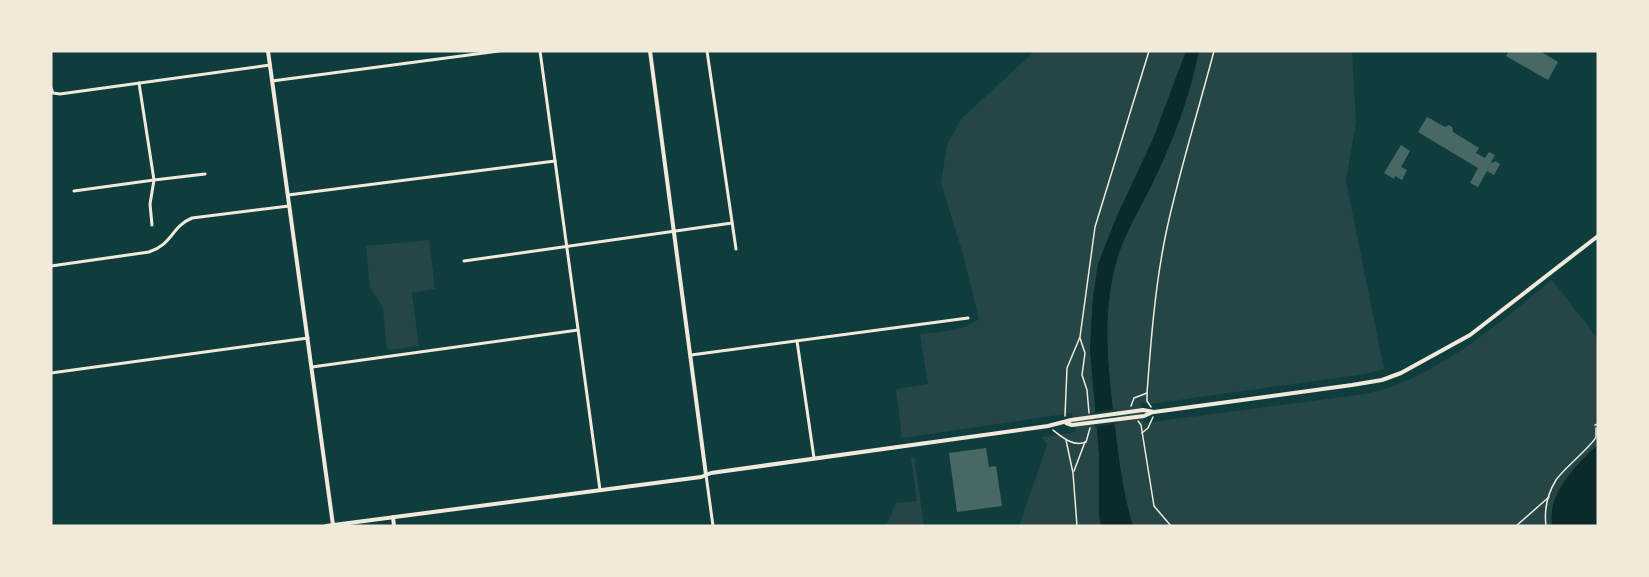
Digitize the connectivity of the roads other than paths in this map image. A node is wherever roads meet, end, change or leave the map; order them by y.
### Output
1 (268, 51) edge
2 (499, 51) edge
3 (540, 51) edge
4 (650, 51) edge
5 (707, 51) edge
6 (270, 64) junction
7 (272, 81) junction
8 (139, 83) junction
9 (51, 88) edge
10 (555, 160) junction
11 (205, 174) dead end
12 (154, 180) junction
13 (74, 191) dead end
14 (288, 195) junction
15 (289, 206) junction
16 (732, 224) junction
17 (152, 225) dead end
18 (674, 232) junction
19 (1598, 236) edge
20 (566, 246) junction
21 (736, 249) dead end
22 (464, 261) dead end
23 (51, 266) edge
24 (968, 318) dead end
25 (578, 330) junction
26 (308, 338) junction
27 (797, 341) junction
28 (691, 355) junction
29 (311, 367) junction
30 (51, 373) edge
31 (1154, 412) junction
32 (1072, 422) junction
33 (814, 460) junction
34 (706, 475) junction
35 (600, 490) junction
36 (393, 517) junction
37 (333, 525) edge
38 (326, 526) edge
39 (394, 526) edge
40 (713, 526) edge

1 - 6 street
2 - 7 street
3 - 10 street
4 - 18 street
5 - 16 street
6 - 7 street
6 - 8 street
7 - 14 street
8 - 9 street
8 - 12 street
10 - 14 street
10 - 20 street
11 - 12 street
12 - 13 street
12 - 17 street
14 - 15 street
15 - 23 street
15 - 26 street
16 - 18 street
16 - 21 street
18 - 20 street
18 - 28 street
19 - 31 street
20 - 22 street
20 - 25 street
24 - 27 street
25 - 29 street
25 - 35 street
26 - 29 street
26 - 30 street
27 - 28 street
27 - 33 street
28 - 34 street
29 - 37 street
31 - 32 street
31 - 32 street
32 - 33 street
33 - 34 street
34 - 35 street
34 - 40 street
35 - 36 street
36 - 37 street
36 - 39 street
37 - 38 street

